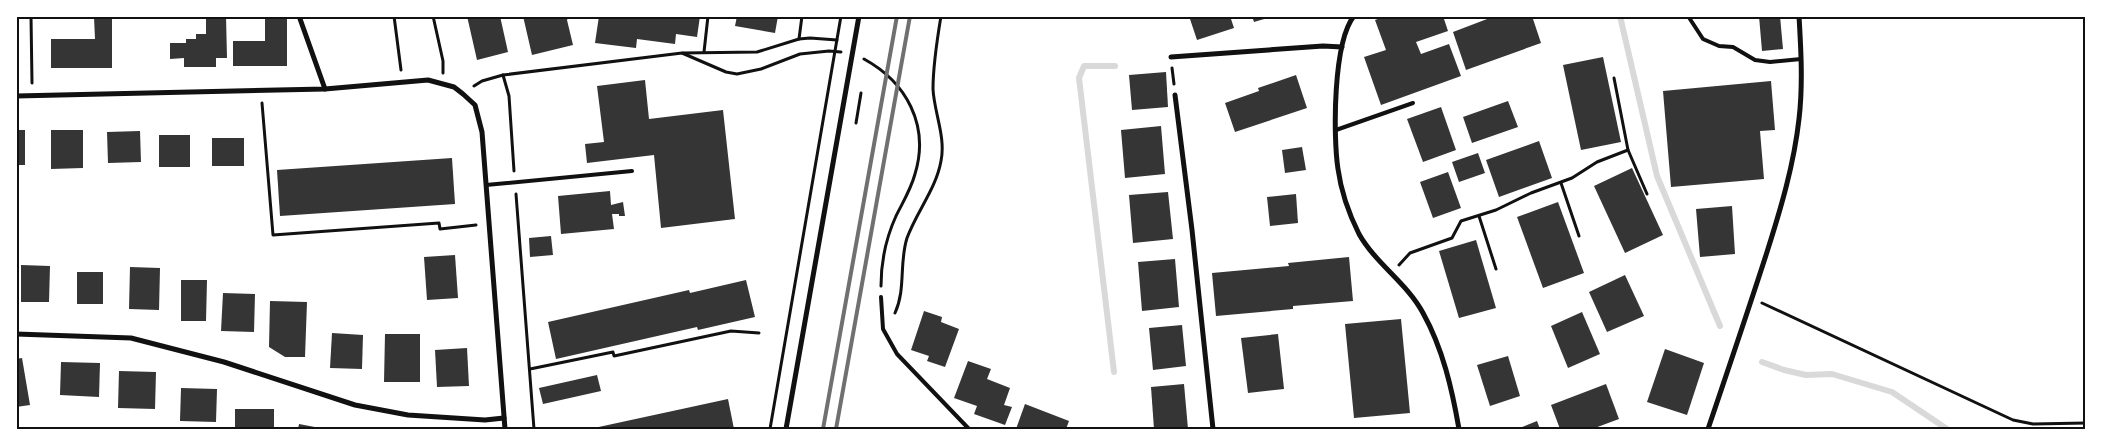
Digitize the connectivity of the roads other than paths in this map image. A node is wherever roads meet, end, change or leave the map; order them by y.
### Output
1 (299, 16) edge
2 (859, 16) edge
3 (1354, 16) edge
4 (1688, 16) edge
5 (1799, 16) edge
6 (1342, 47) junction
7 (1171, 57) road end
8 (1801, 59) junction
9 (326, 89) junction
10 (1175, 95) road end
11 (16, 96) edge
12 (1413, 103) dead end
13 (1336, 130) junction
14 (632, 171) dead end
15 (486, 186) junction
16 (881, 297) road end
17 (16, 334) edge
18 (504, 418) junction
19 (505, 429) edge
20 (786, 429) edge
21 (969, 429) edge
22 (1213, 429) edge
23 (1458, 429) edge
24 (1708, 429) edge

1 - 9 street
2 - 20 street
3 - 6 street
4 - 8 lane
5 - 8 street
6 - 7 street
6 - 13 street
8 - 24 street
9 - 11 street
9 - 15 street
10 - 22 street
12 - 13 lane
13 - 23 street
14 - 15 lane
15 - 18 street
16 - 21 lane
17 - 18 street
18 - 19 street

